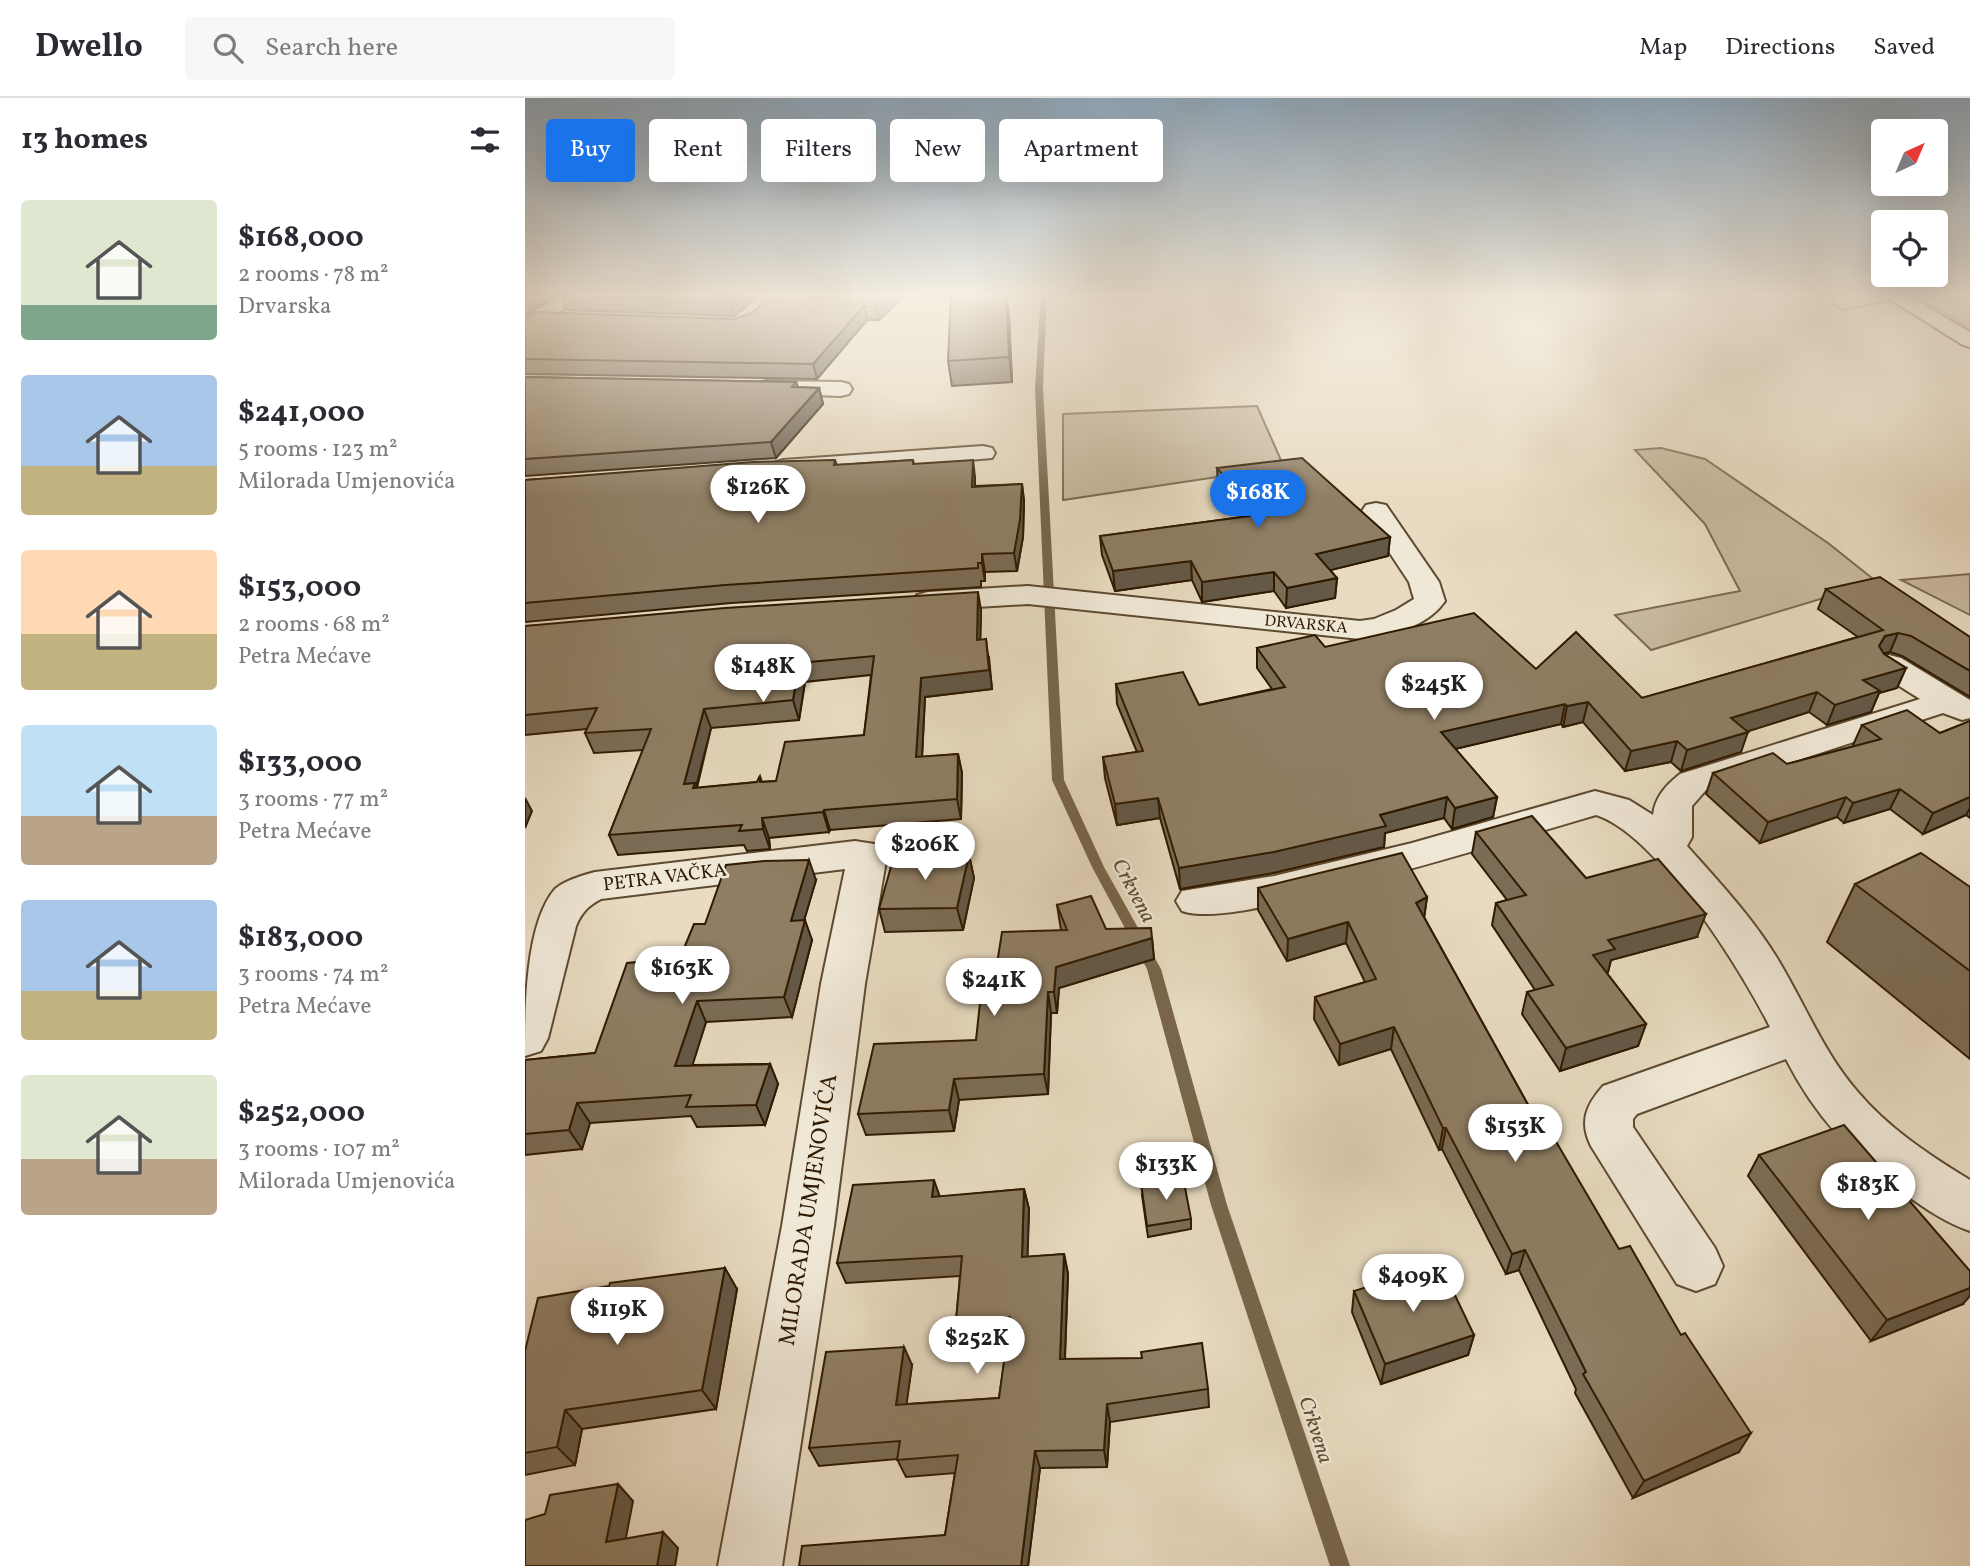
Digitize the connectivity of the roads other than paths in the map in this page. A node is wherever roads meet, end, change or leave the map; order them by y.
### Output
1 (745, 387) edge
2 (841, 389) dead end
3 (983, 453) dead end
4 (762, 470) edge
5 (1376, 511) dead end
6 (897, 603) edge
7 (1889, 665) edge
8 (1959, 708) edge
9 (1664, 846) junction
10 (867, 855) joint
11 (1196, 901) dead end
12 (1797, 1036) junction
13 (525, 1038) edge
14 (1970, 1208) edge
15 (1696, 1266) dead end
16 (750, 1566) edge

1 - 2 street
3 - 4 street
5 - 6 street, DRVARSKA
7 - 8 street
8 - 9 street
9 - 11 street
9 - 12 street
10 - 13 street, PETRA VAČKA
10 - 16 street, MILORADA UMJENOVIĆA
12 - 14 street
12 - 15 street

